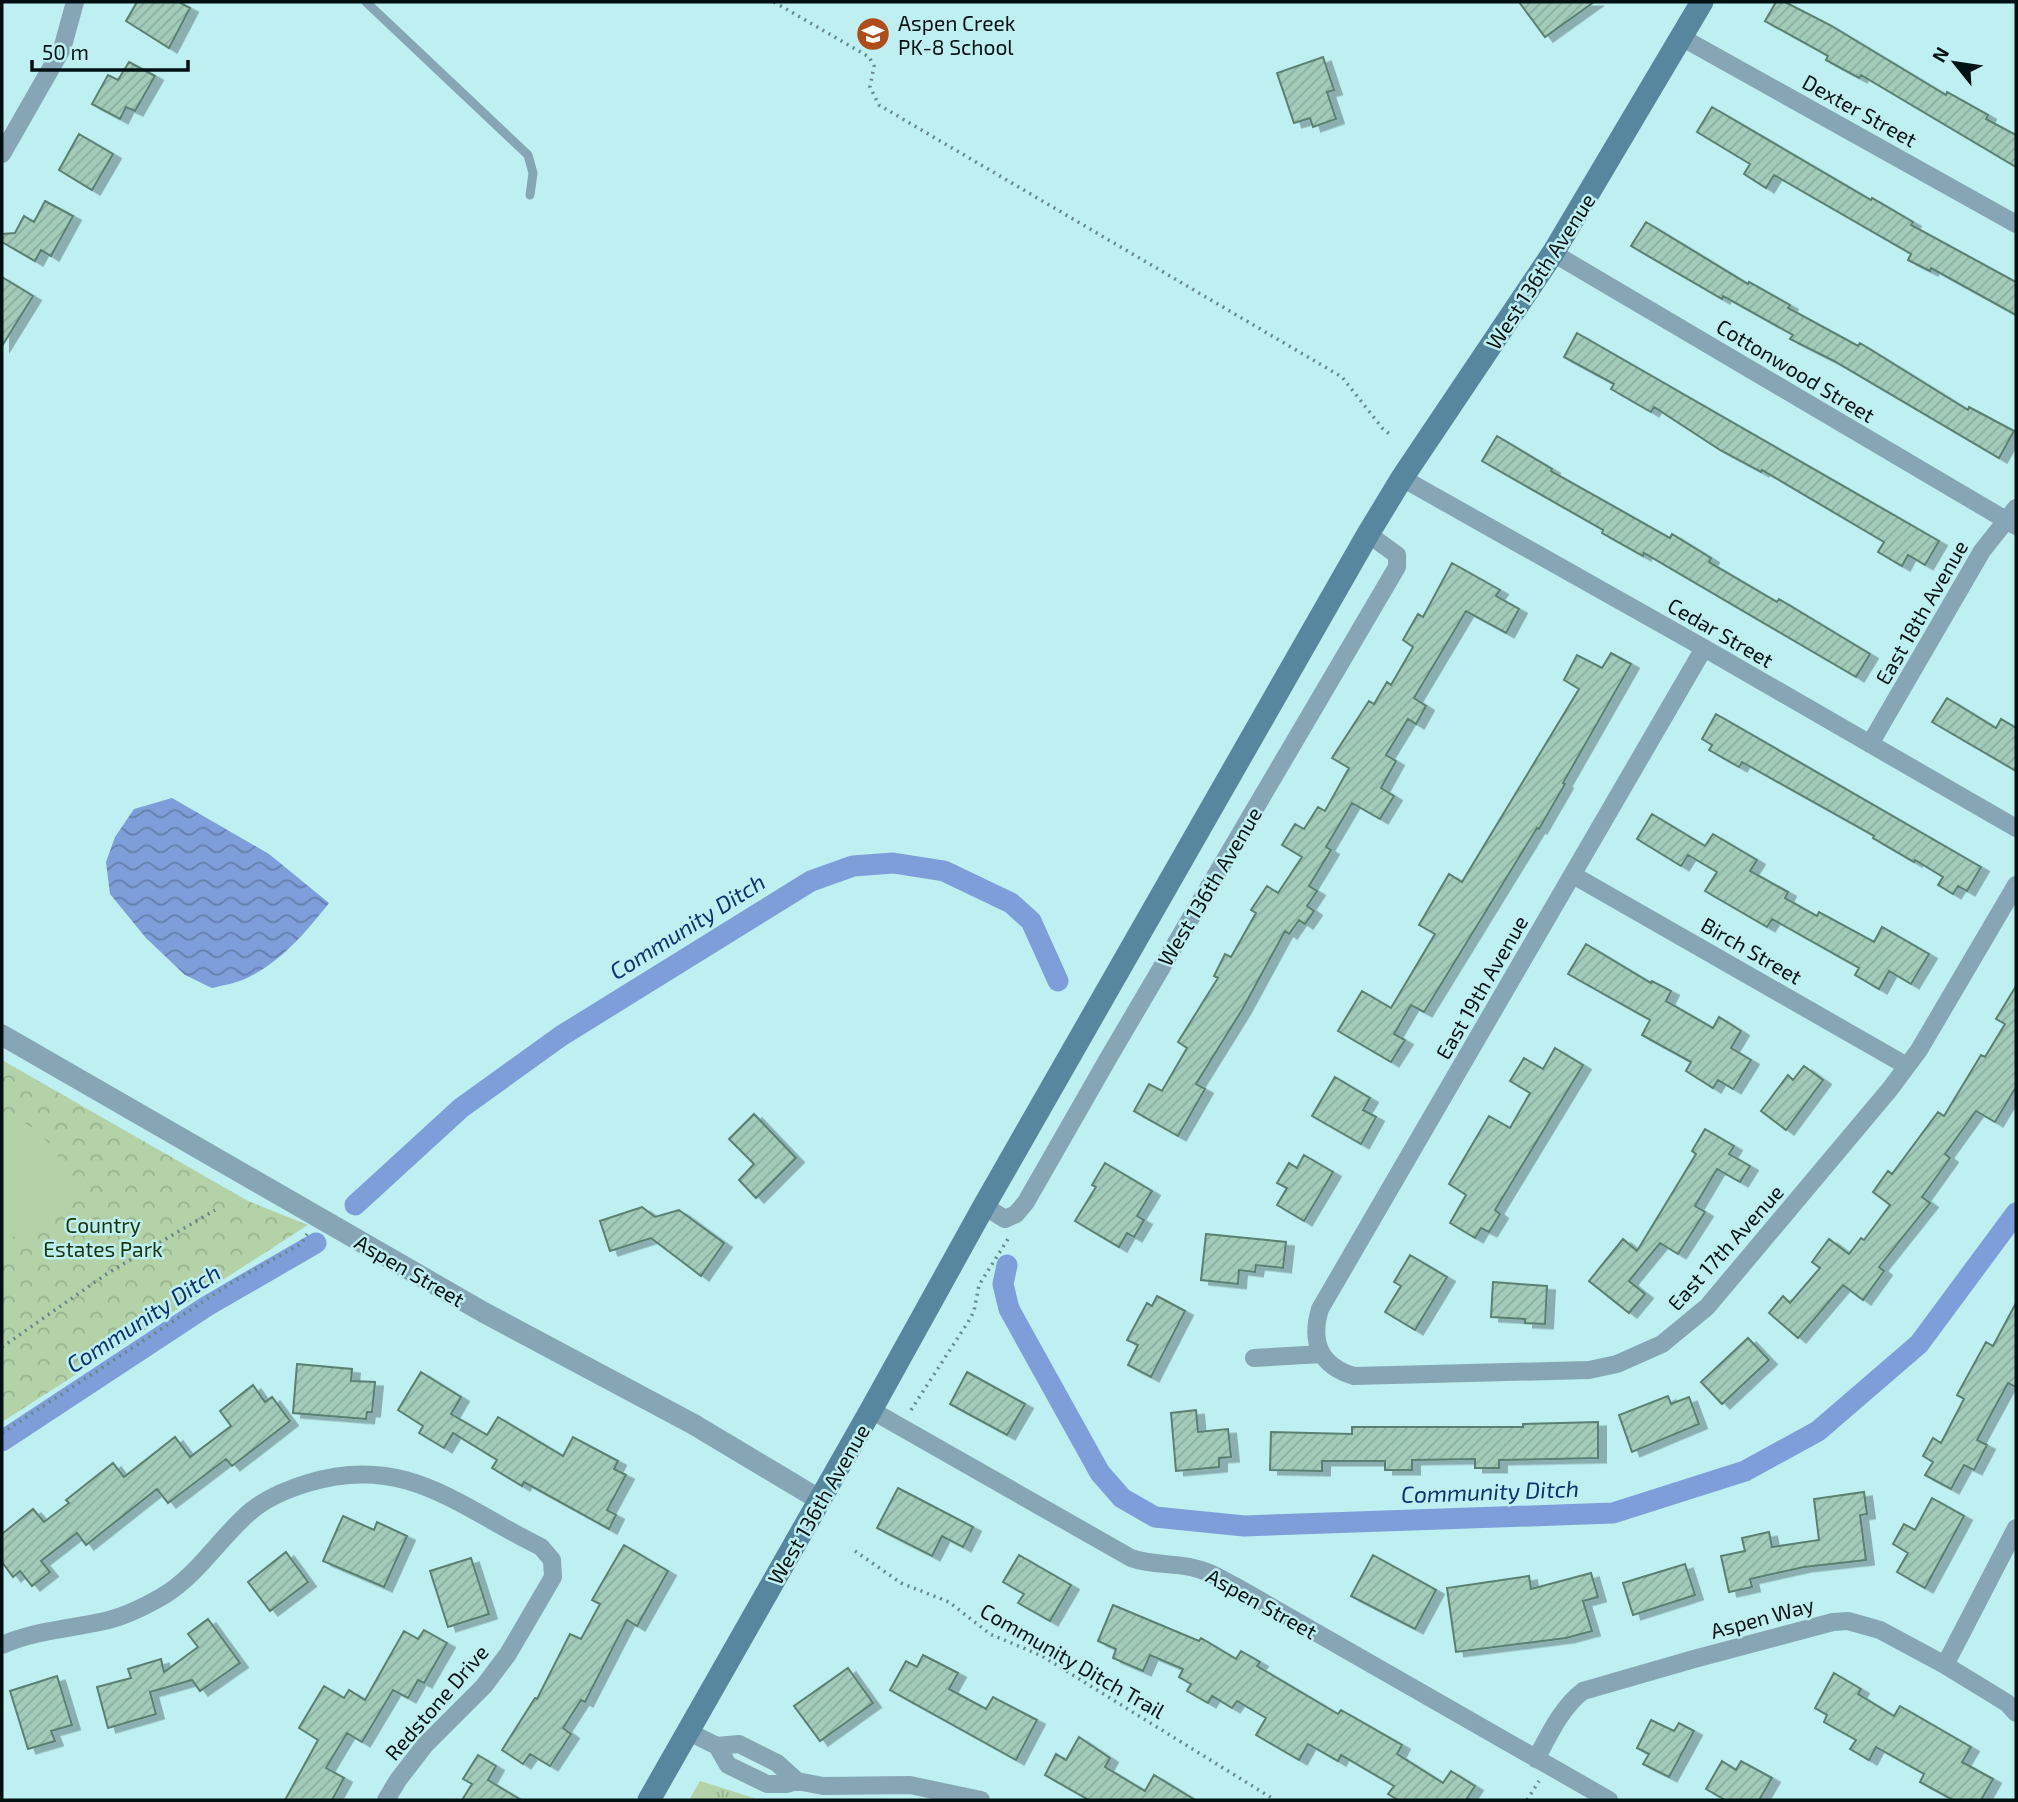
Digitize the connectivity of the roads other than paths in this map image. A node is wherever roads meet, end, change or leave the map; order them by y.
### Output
1 (75, 2) edge
2 (366, 2) edge
3 (1702, 2) edge
4 (1681, 37) junction
5 (2, 154) edge
6 (530, 195) dead end
7 (2016, 224) edge
8 (1553, 253) junction
9 (1402, 478) junction
10 (2013, 518) edge
11 (1368, 534) junction
12 (1704, 648) junction
13 (1870, 744) junction
14 (2016, 828) edge
15 (1573, 875) junction
16 (2016, 885) edge
17 (2, 1035) edge
18 (1907, 1066) junction
19 (984, 1206) junction
20 (1322, 1354) junction
21 (1254, 1358) dead end
22 (871, 1410) junction
23 (820, 1500) junction
24 (2016, 1528) edge
25 (2, 1645) edge
26 (1945, 1665) junction
27 (2016, 1713) edge
28 (689, 1732) junction
29 (1536, 1759) junction
30 (386, 1800) edge
31 (649, 1800) edge
32 (981, 1800) edge
33 (1609, 1800) edge

1 - 5 street
2 - 6 lane
3 - 4 main road, West 136th Avenue
4 - 7 street, Dexter Street
4 - 8 main road, West 136th Avenue
8 - 9 main road, West 136th Avenue
8 - 10 street, Cottonwood Street
9 - 11 main road, West 136th Avenue
9 - 12 street, Cedar Street
10 - 13 street, East 18th Avenue
11 - 19 main road, West 136th Avenue
11 - 19 street, West 136th Avenue
12 - 13 street, Cedar Street
12 - 15 street, East 19th Avenue
13 - 14 street, Cedar Street
15 - 18 street, Birch Street
15 - 20 street, East 19th Avenue
16 - 18 street, East 17th Avenue
17 - 23 street, Aspen Street
18 - 20 street, East 17th Avenue
19 - 22 main road, West 136th Avenue
20 - 21 street
22 - 23 main road, West 136th Avenue
22 - 29 street, Aspen Street
23 - 28 main road, West 136th Avenue
24 - 26 street
25 - 30 street, Redstone Drive
26 - 27 street, Aspen Way
26 - 29 street, Aspen Way
28 - 31 main road, West 136th Avenue
28 - 32 street
29 - 33 street, Aspen Street

